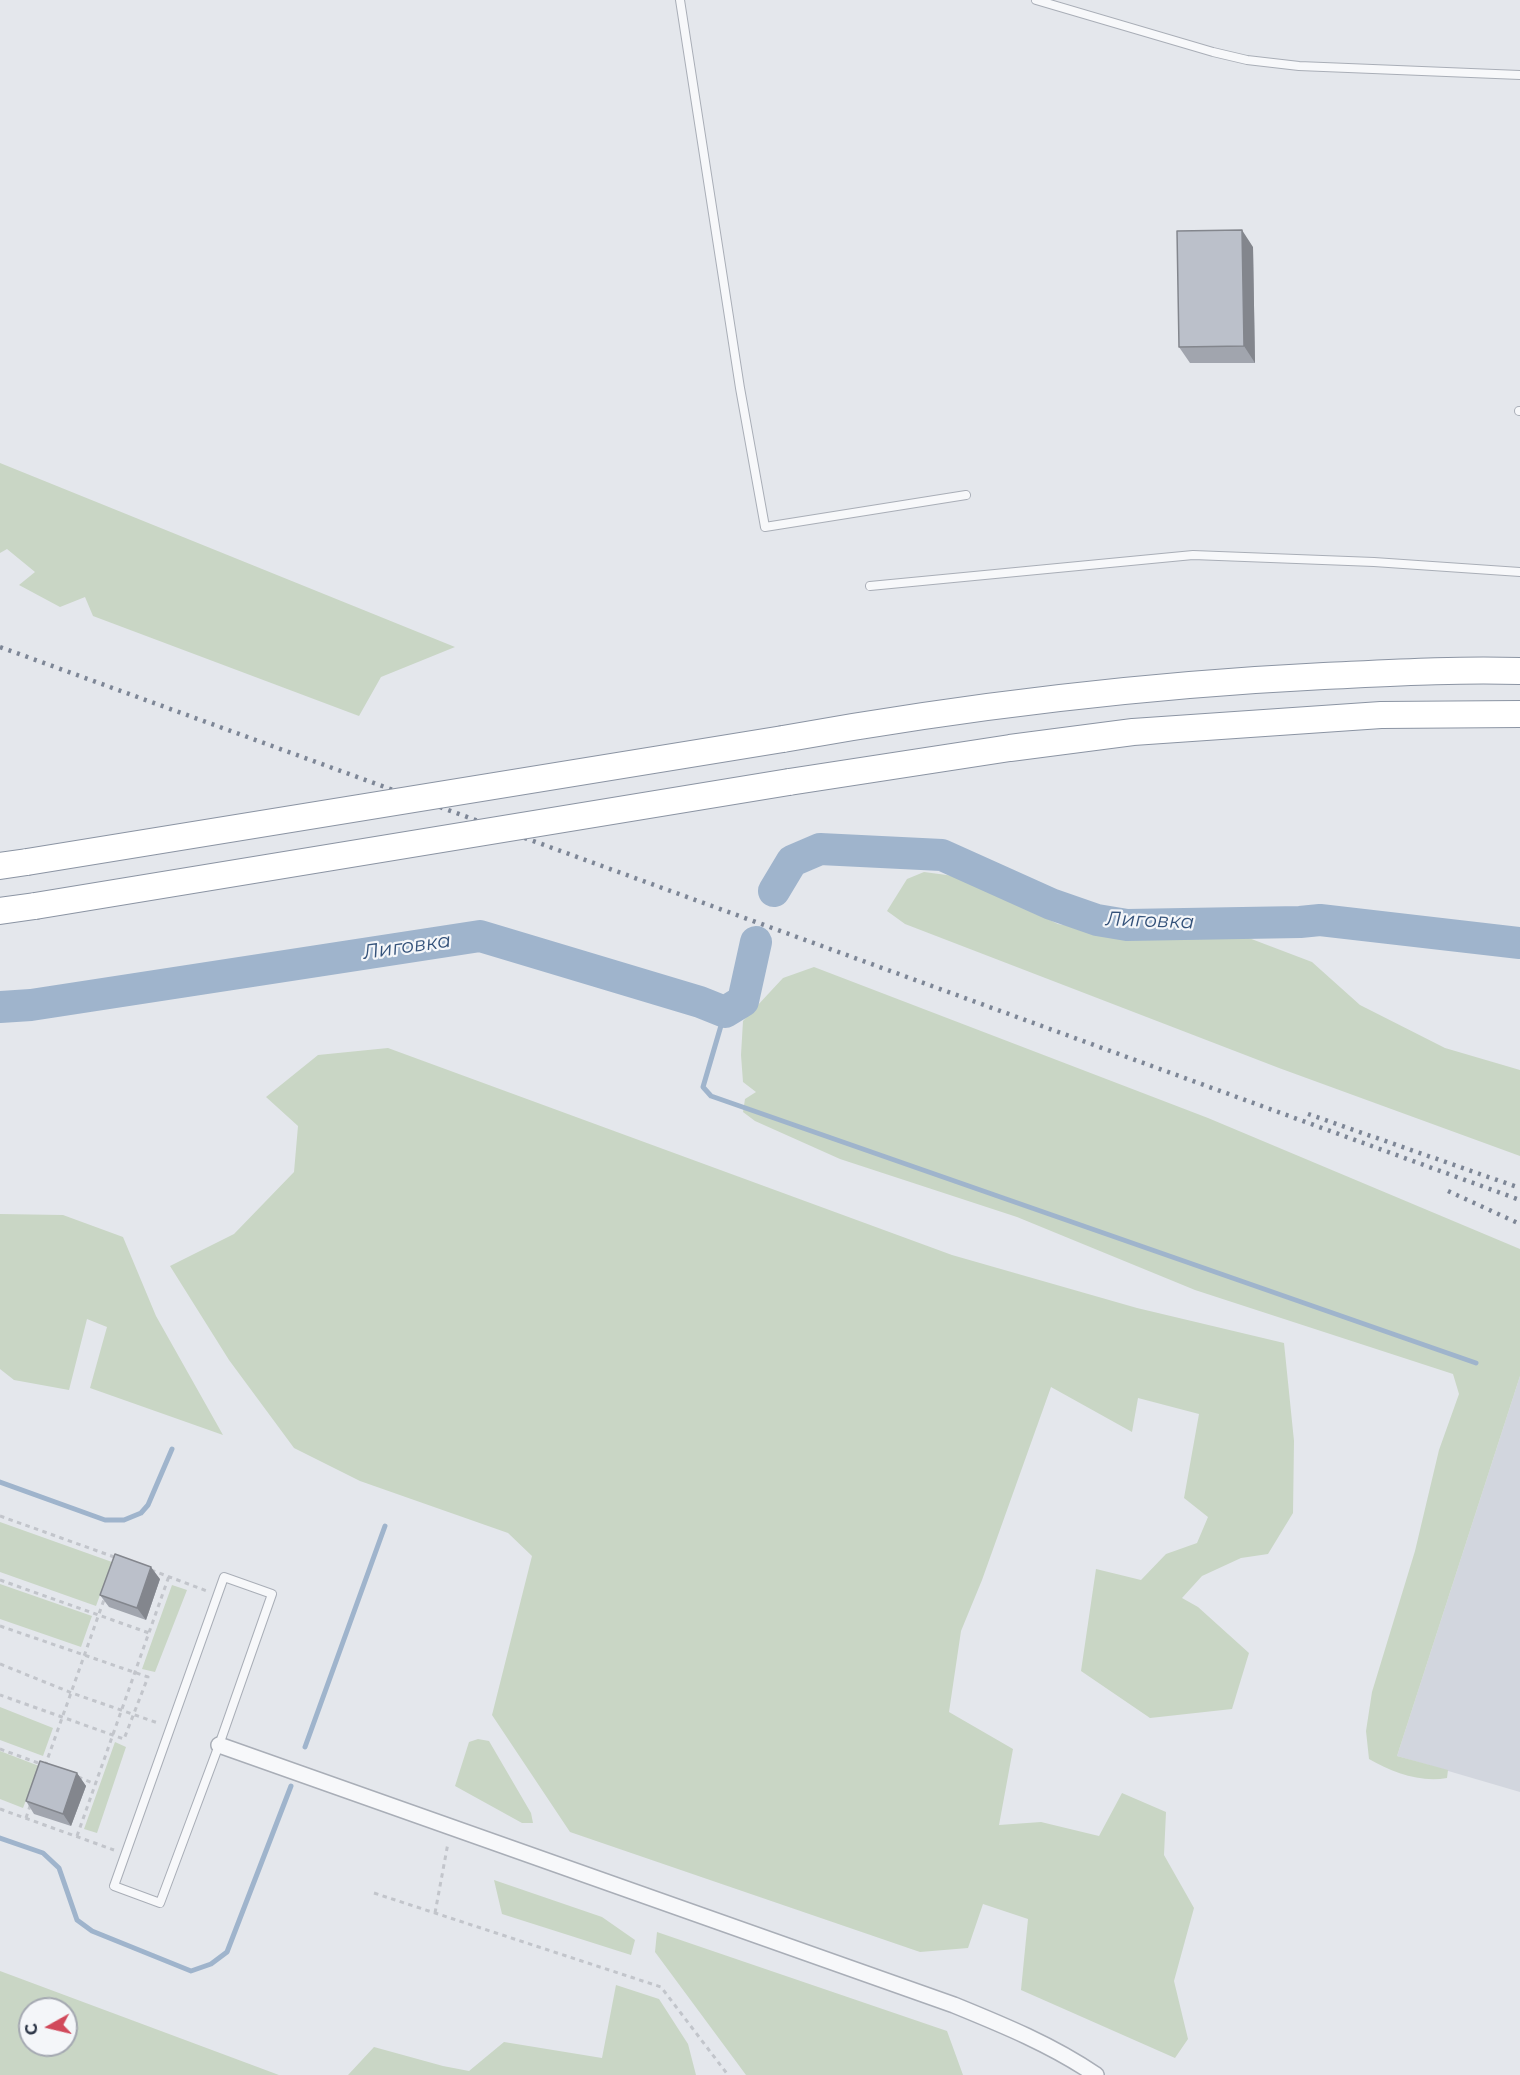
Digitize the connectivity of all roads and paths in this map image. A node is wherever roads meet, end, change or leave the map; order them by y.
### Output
1 (680, 0) edge
2 (1036, 0) edge
3 (1520, 75) edge
4 (966, 495) dead end
5 (1520, 572) edge
6 (870, 586) dead end
7 (1520, 671) edge
8 (1520, 714) edge
9 (0, 866) edge
10 (0, 911) edge
11 (0, 1516) edge
12 (120, 1559) edge
13 (150, 1570) edge
14 (170, 1576) junction
15 (0, 1580) edge
16 (107, 1592) edge
17 (217, 1594) junction
18 (99, 1614) junction
19 (0, 1626) edge
20 (149, 1634) junction
21 (85, 1656) junction
22 (0, 1664) edge
23 (134, 1672) junction
24 (72, 1693) junction
25 (0, 1695) edge
26 (121, 1710) junction
27 (135, 1715) junction
28 (62, 1718) junction
29 (170, 1728) junction
30 (112, 1736) junction
31 (219, 1745) junction
32 (0, 1749) edge
33 (45, 1765) junction
34 (55, 1769) edge
35 (41, 1776) edge
36 (75, 1776) edge
37 (95, 1784) junction
38 (33, 1797) edge
39 (0, 1809) edge
40 (26, 1818) junction
41 (451, 1827) junction
42 (77, 1836) junction
43 (124, 1853) junction
44 (374, 1893) dead end
45 (435, 1912) junction
46 (728, 2075) edge
47 (1096, 2075) edge

1 - 4 lane
2 - 3 lane
5 - 6 lane
7 - 9 highway, bridge
8 - 10 highway, bridge
11 - 12 path
13 - 14 path
14 - 17 path
14 - 20 path
15 - 18 path
16 - 18 path
17 - 29 lane
17 - 31 lane
18 - 20 path
18 - 21 path
19 - 21 path
20 - 23 path
21 - 23 path
21 - 24 path
22 - 24 path
23 - 26 path
23 - 27 path
24 - 26 path
24 - 28 path
25 - 28 path
26 - 27 path
26 - 30 path
27 - 29 path
27 - 30 path
28 - 30 path
28 - 33 path
29 - 43 lane
30 - 37 path
31 - 41 street
31 - 43 lane
32 - 33 path
33 - 34 path
33 - 35 path
36 - 37 path
37 - 42 path
38 - 40 path
39 - 40 path
40 - 42 path
41 - 45 path
41 - 47 street
42 - 43 path
44 - 45 path
45 - 46 path

